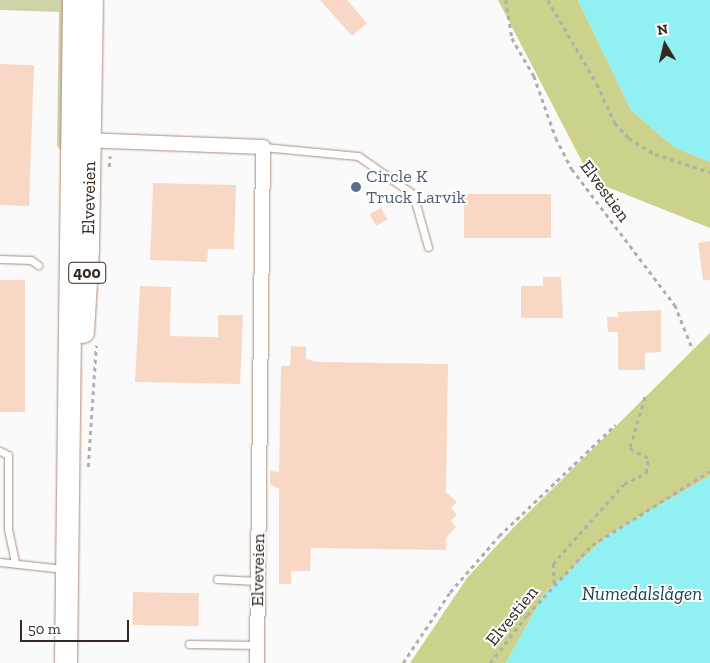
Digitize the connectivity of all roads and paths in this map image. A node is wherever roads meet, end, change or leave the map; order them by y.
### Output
1 (74, 0) edge
2 (92, 0) edge
3 (506, 0) edge
4 (548, 0) edge
5 (81, 140) junction
6 (263, 147) junction
7 (110, 153) dead end
8 (109, 171) dead end
9 (710, 172) edge
10 (428, 247) dead end
11 (0, 259) edge
12 (38, 265) dead end
13 (96, 340) dead end
14 (693, 350) dead end
15 (645, 396) dead end
16 (615, 425) dead end
17 (0, 451) edge
18 (88, 470) dead end
19 (710, 470) edge
20 (0, 562) edge
21 (15, 563) junction
22 (68, 569) junction
23 (217, 579) dead end
24 (257, 580) junction
25 (554, 584) junction
26 (189, 644) dead end
27 (256, 645) junction
28 (66, 663) edge
29 (257, 663) edge
30 (403, 663) edge
31 (490, 663) edge

1 - 5 highway, Elveveien / 400
2 - 5 highway, Elveveien / 400
3 - 14 path, Elvestien
4 - 9 path
5 - 6 street
5 - 22 highway, Elveveien / 400
6 - 10 lane
6 - 24 street, Elveveien
7 - 8 path
11 - 12 lane
13 - 18 path
15 - 25 path
16 - 30 path
17 - 21 lane
19 - 25 path, Elvestien
20 - 21 lane
21 - 22 lane
22 - 28 highway, Elveveien / 400
23 - 24 lane
24 - 27 street, Elveveien
25 - 31 path, Elvestien
26 - 27 lane
27 - 29 street, Elveveien

